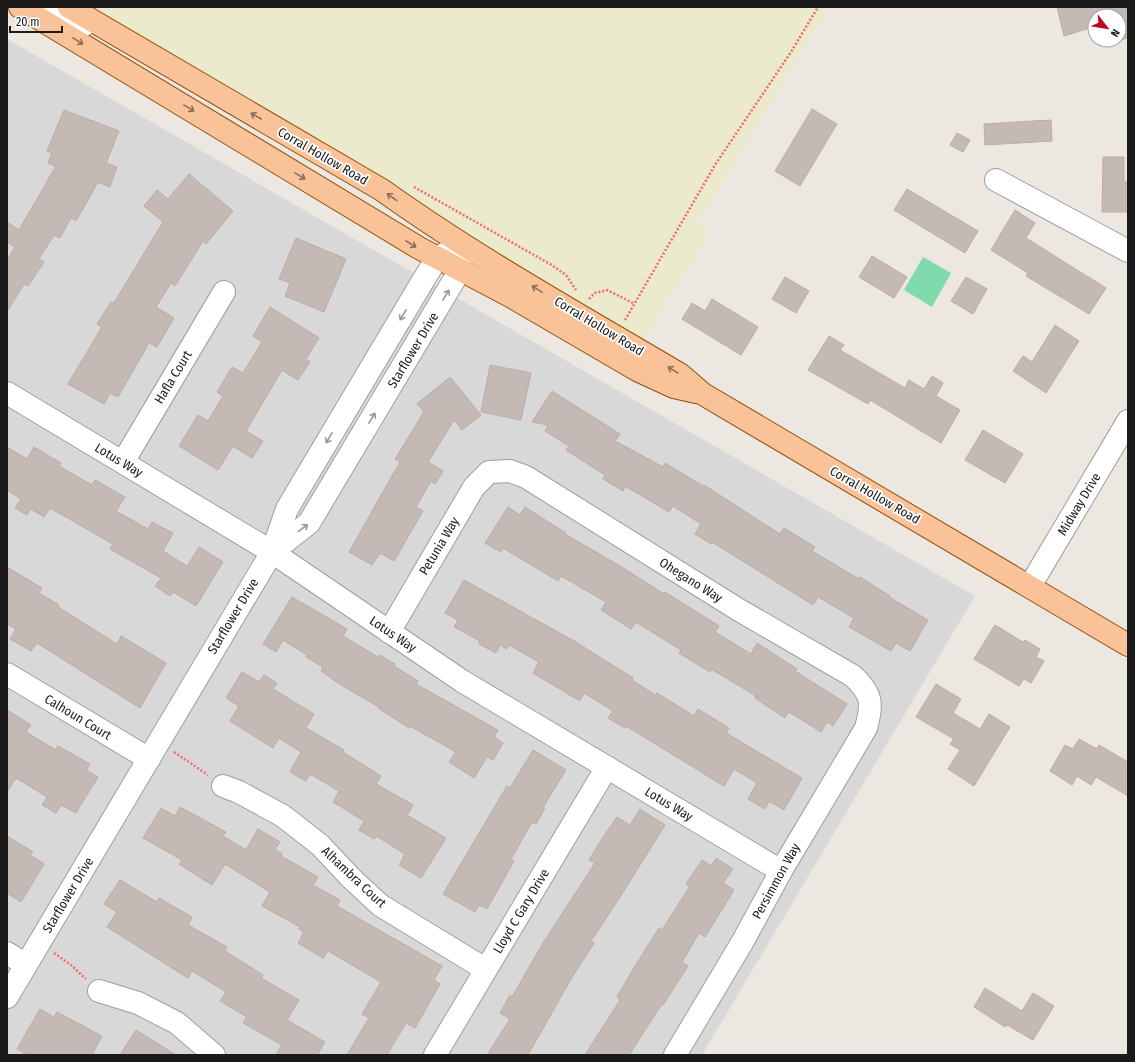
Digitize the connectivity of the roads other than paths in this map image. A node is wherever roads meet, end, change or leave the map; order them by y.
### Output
1 (20, 7) edge
2 (54, 7) edge
3 (69, 7) edge
4 (152, 56) junction
5 (996, 180) dead end
6 (462, 244) junction
7 (1128, 251) edge
8 (437, 258) junction
9 (460, 270) junction
10 (224, 292) dead end
11 (7, 393) edge
12 (703, 394) junction
13 (1128, 421) edge
14 (123, 462) junction
15 (498, 470) joint
16 (272, 552) junction
17 (1030, 586) junction
18 (389, 632) junction
19 (1128, 645) edge
20 (7, 674) edge
21 (870, 705) joint
22 (154, 751) junction
23 (607, 767) junction
24 (223, 786) road end
25 (781, 871) junction
26 (7, 953) edge
27 (26, 965) junction
28 (485, 969) junction
29 (99, 991) road end
30 (7, 997) edge
31 (214, 1055) edge
32 (435, 1055) edge
33 (675, 1055) edge

1 -> 8 main road
2 - 4 street
3 - 4 main road, Corral Hollow Road
6 -> 4 main road, Corral Hollow Road
5 - 7 street
6 - 8 street
6 - 9 street, Starflower Drive
12 -> 6 main road, Corral Hollow Road
8 - 9 main road
8 -> 16 street
9 - 12 main road
16 -> 9 street, Starflower Drive
10 - 14 street, Hafla Court
11 - 14 street, Lotus Way
12 - 17 main road, Corral Hollow Road
13 - 17 street, Midway Drive
14 - 16 street, Lotus Way
15 - 18 street, Petunia Way
15 - 21 street, Ohegano Way
16 - 18 street, Lotus Way
16 - 22 street, Starflower Drive
17 - 19 main road, Corral Hollow Road
18 - 23 street, Lotus Way
20 - 22 street, Calhoun Court
21 - 25 street, Persimmon Way
22 - 27 street, Starflower Drive
23 - 25 street, Lotus Way
23 - 28 street, Lloyd C Gary Drive
24 - 28 street, Alhambra Court
25 - 33 street, Persimmon Way
26 - 27 street
27 - 30 street, Starflower Drive
28 - 32 street, Lloyd C Gary Drive
29 - 31 street

